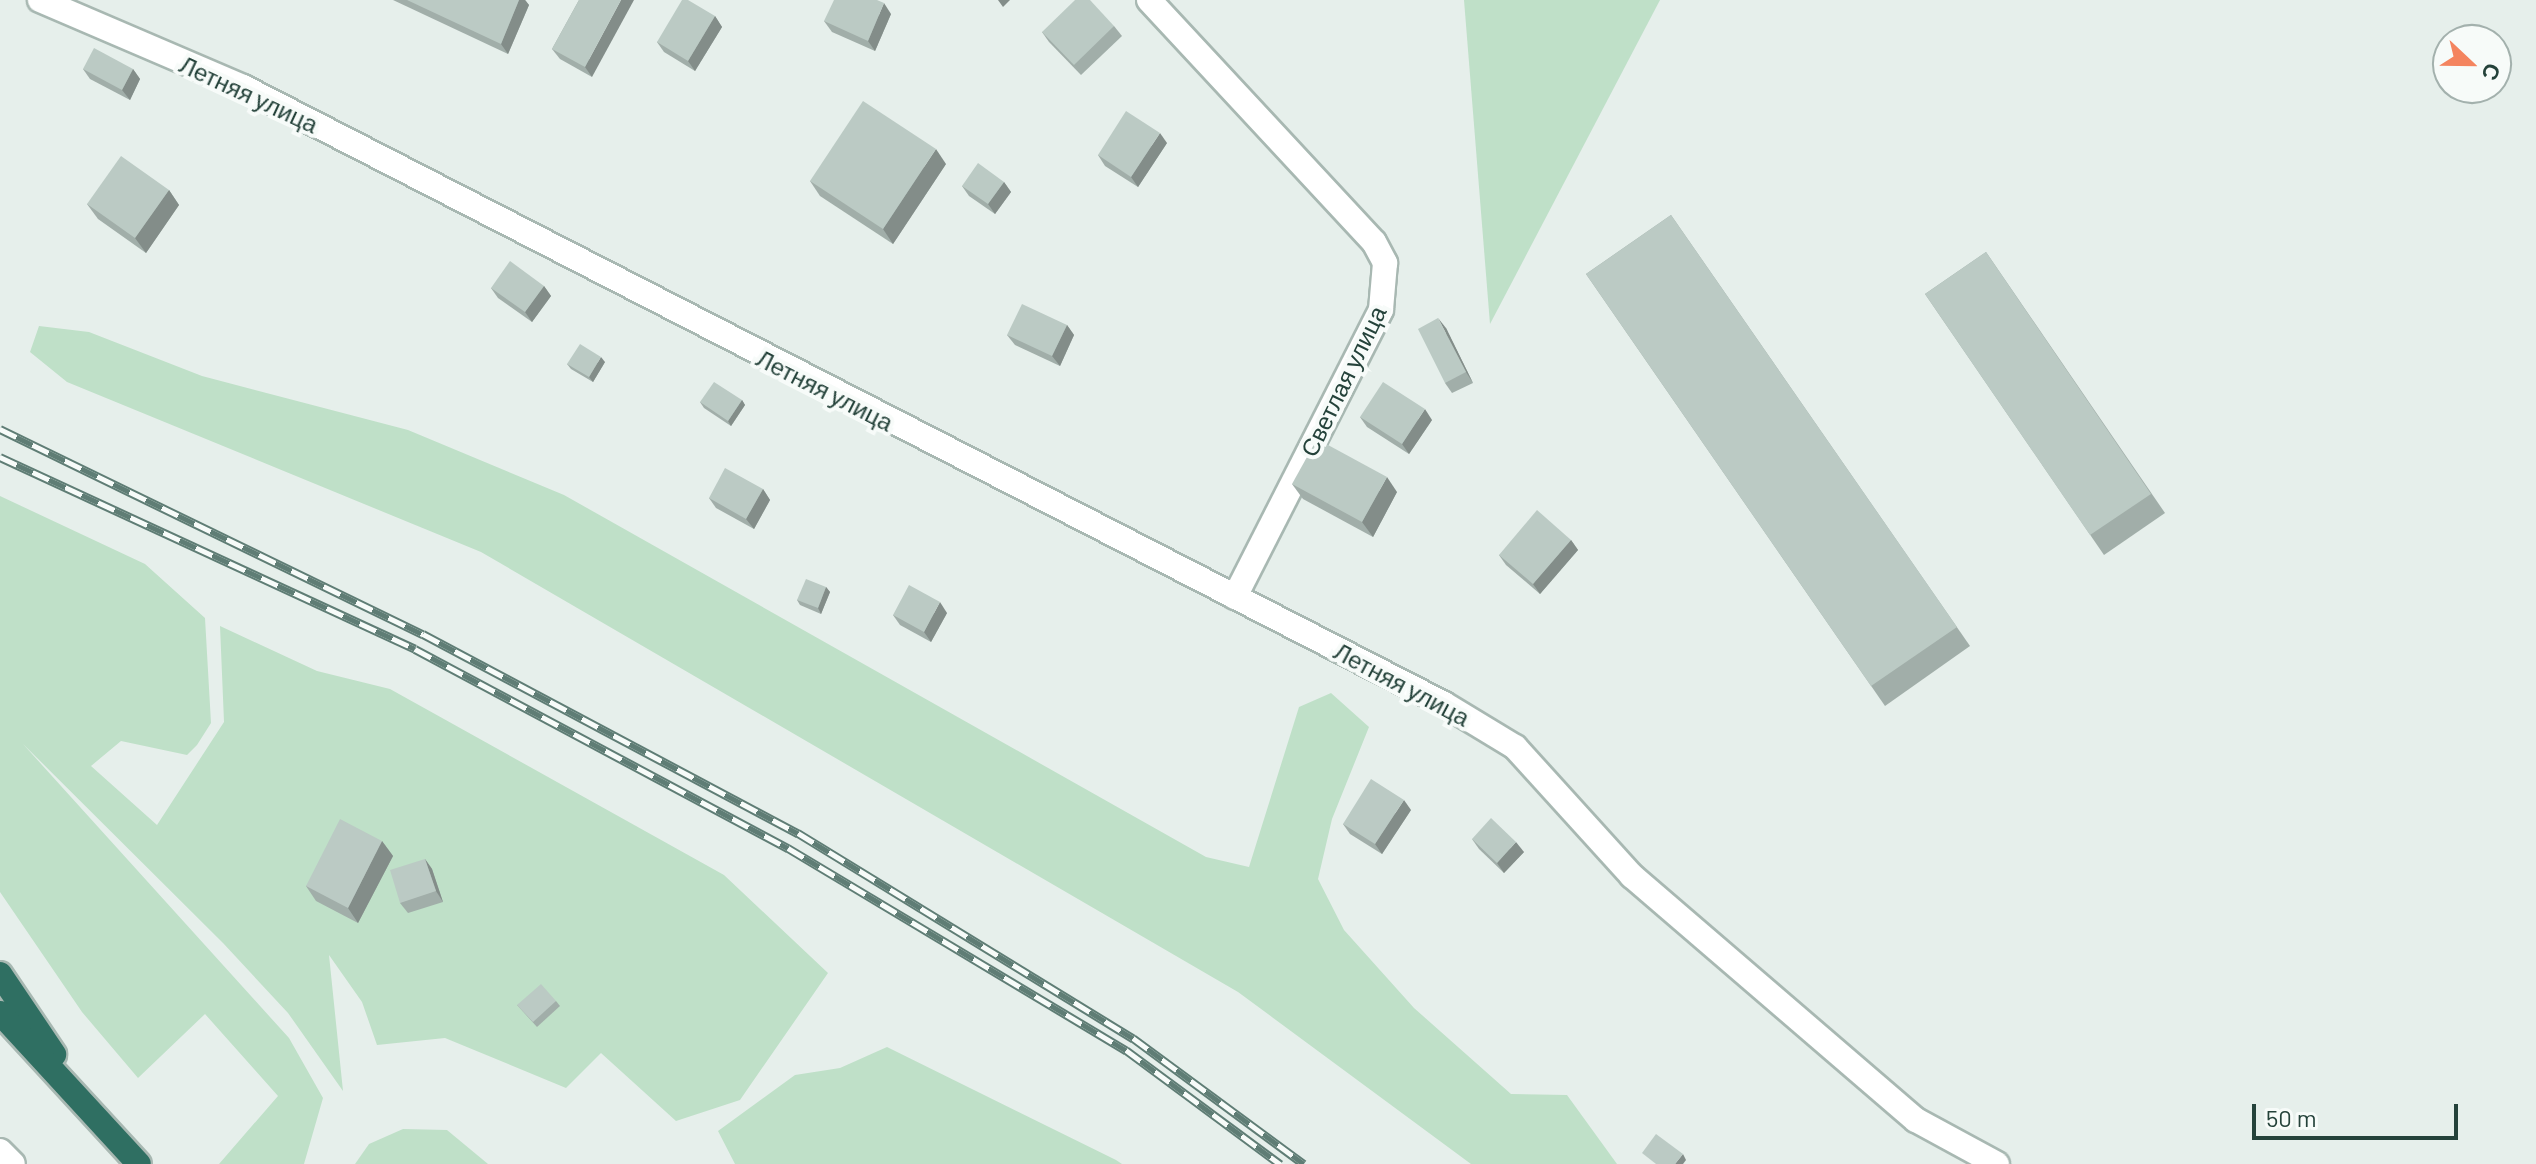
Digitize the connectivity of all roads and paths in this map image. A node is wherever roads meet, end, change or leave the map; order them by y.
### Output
1 (40, 0) edge
2 (1149, 0) edge
3 (1235, 597) junction
4 (0, 974) edge
5 (0, 1013) edge
6 (106, 1129) junction
7 (0, 1151) edge
8 (13, 1164) edge
9 (139, 1164) edge
10 (1997, 1164) edge

1 - 3 street, Летняя улица
2 - 3 street, Светлая улица
3 - 10 street, Летняя улица
4 - 6 highway
5 - 6 highway
6 - 9 highway
7 - 8 street

